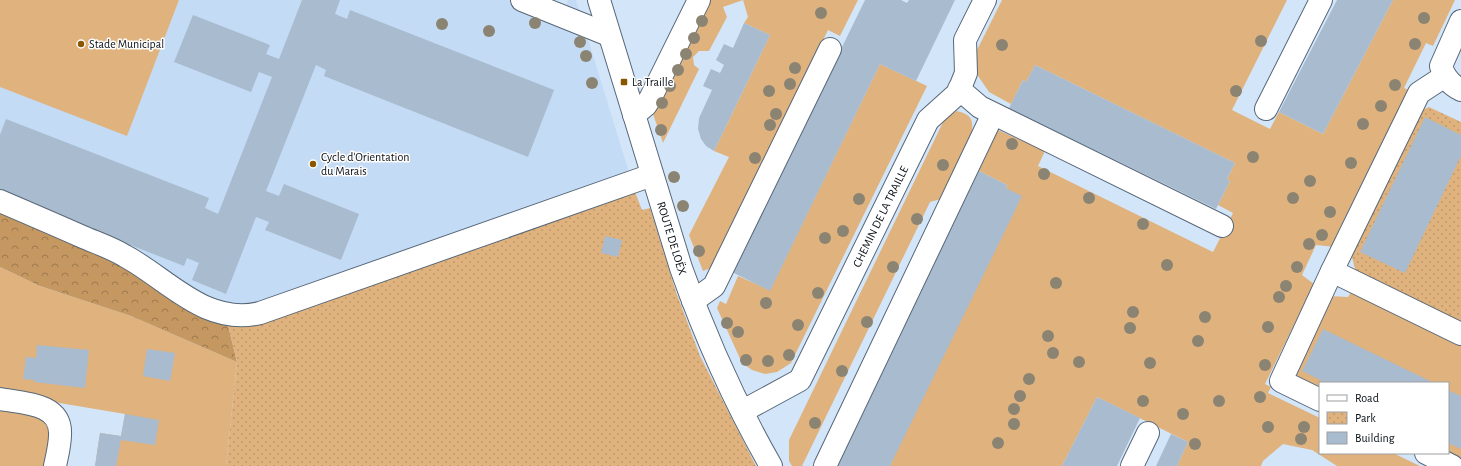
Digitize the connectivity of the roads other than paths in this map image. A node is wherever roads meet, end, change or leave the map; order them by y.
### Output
1 (522, 0) edge
2 (599, 0) edge
3 (699, 0) edge
4 (985, 0) edge
5 (1321, 0) edge
6 (1461, 21) edge
7 (609, 35) junction
8 (830, 49) dead end
9 (1453, 83) edge
10 (959, 89) junction
11 (1266, 109) dead end
12 (993, 114) junction
13 (634, 115) junction
14 (652, 174) junction
15 (0, 201) edge
16 (1222, 226) dead end
17 (1332, 271) junction
18 (693, 301) junction
19 (1461, 334) edge
20 (0, 399) edge
21 (1319, 400) edge
22 (742, 411) junction
23 (1148, 433) dead end
24 (1428, 454) edge
25 (56, 466) edge
26 (771, 466) edge
27 (825, 466) edge
28 (1132, 466) edge
29 (1452, 466) edge

1 - 7 street
2 - 7 street, ROUTE DE LOËX
3 - 13 street
4 - 10 street, CHEMIN DE LA TRAILLE
5 - 11 street
6 - 9 street
7 - 13 street, ROUTE DE LOËX
8 - 18 street
9 - 17 street
10 - 12 street
10 - 22 street, CHEMIN DE LA TRAILLE
12 - 16 street
12 - 27 street
13 - 14 street, ROUTE DE LOËX
14 - 15 street
14 - 18 street, ROUTE DE LOËX
17 - 19 street
17 - 21 street
18 - 22 street, ROUTE DE LOËX
20 - 25 street
22 - 26 street, ROUTE DE LOËX
23 - 28 street
24 - 29 street

